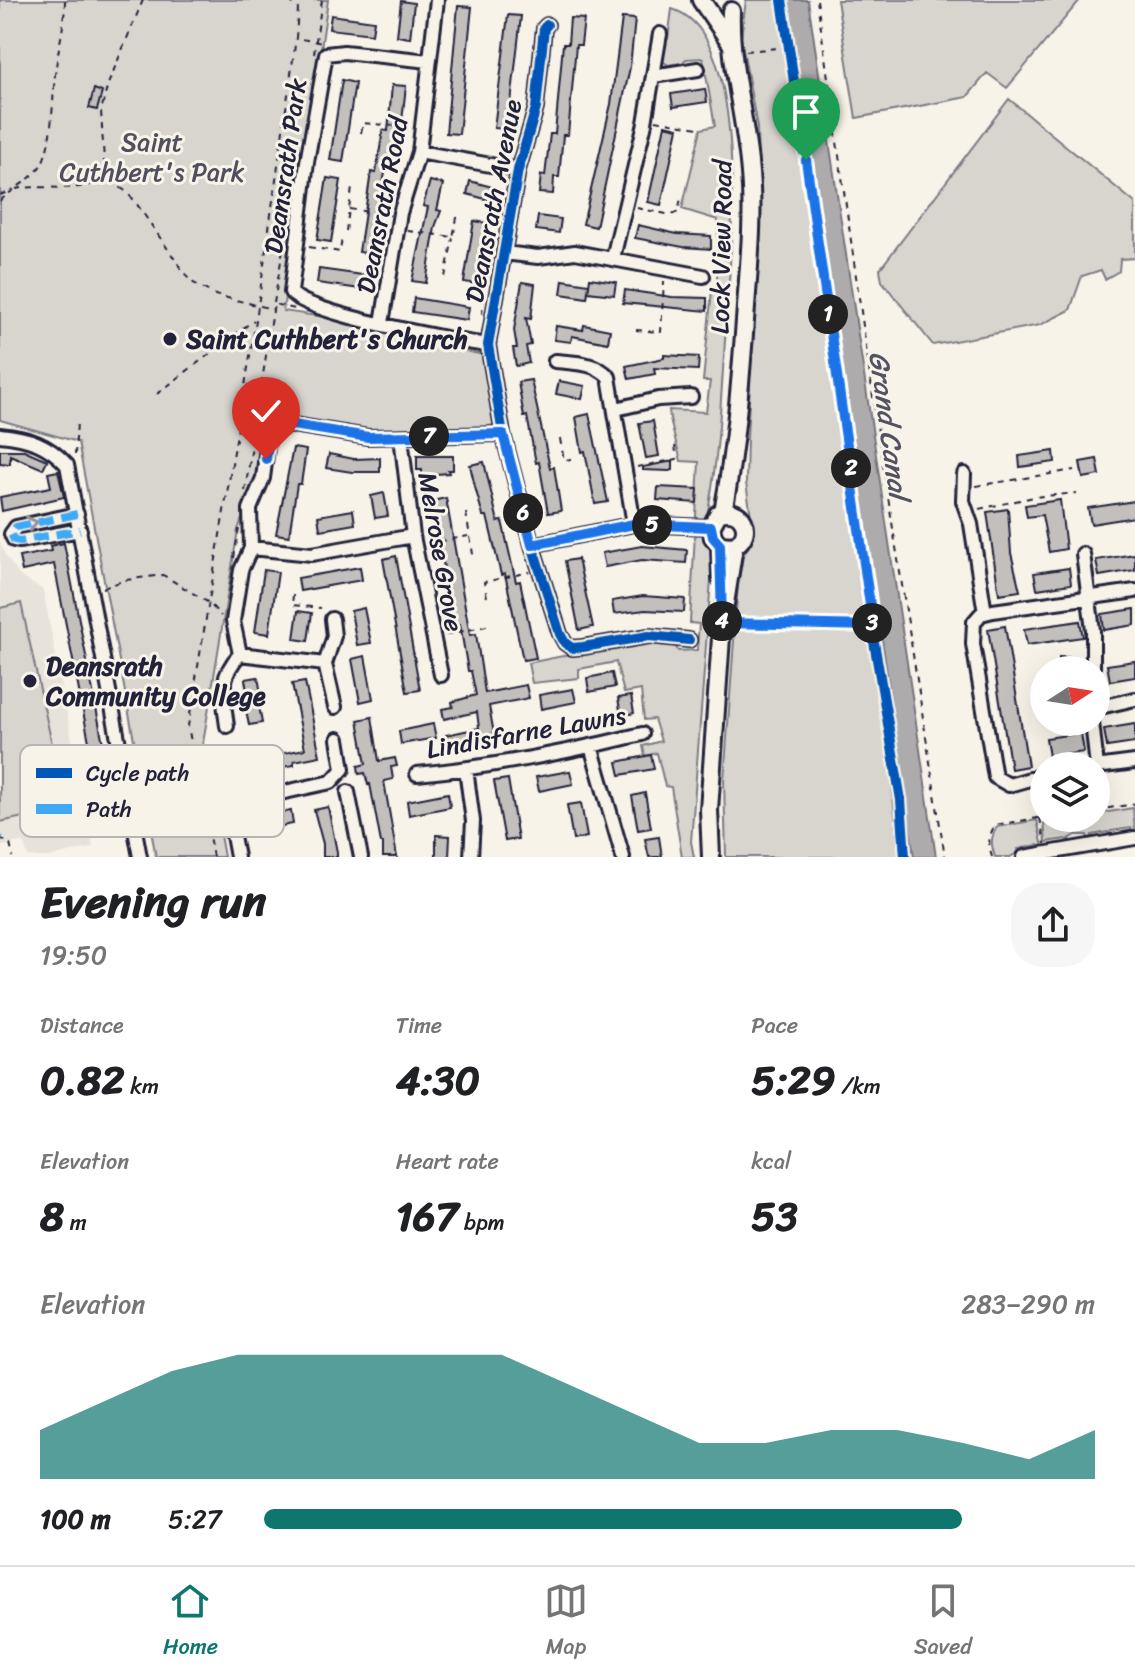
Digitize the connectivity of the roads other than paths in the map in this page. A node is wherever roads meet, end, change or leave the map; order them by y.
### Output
1 (437, 0) edge
2 (703, 3) edge
3 (734, 5) edge
4 (547, 25) dead end
5 (660, 34) dead end
6 (737, 47) junction
7 (429, 61) junction
8 (698, 69) dead end
9 (653, 76) junction
10 (419, 152) junction
11 (518, 170) junction
12 (504, 253) junction
13 (613, 258) junction
14 (703, 276) dead end
15 (382, 323) junction
16 (488, 345) junction
17 (555, 361) dead end
18 (691, 397) dead end
19 (616, 409) junction
20 (503, 434) junction
21 (0, 435) edge
22 (401, 437) junction
23 (964, 474) dead end
24 (730, 512) junction
25 (77, 514) junction
26 (634, 524) junction
27 (711, 527) junction
28 (80, 530) junction
29 (413, 536) junction
30 (532, 545) junction
31 (727, 545) junction
32 (251, 548) junction
33 (1083, 554) dead end
34 (1135, 591) edge
35 (1088, 598) junction
36 (985, 613) junction
37 (332, 619) dead end
38 (689, 640) dead end
39 (240, 654) junction
40 (1093, 656) edge
41 (325, 664) junction
42 (441, 675) dead end
43 (1135, 699) edge
44 (1110, 705) edge
45 (335, 707) dead end
46 (227, 726) dead end
47 (642, 734) dead end
48 (338, 739) dead end
49 (120, 745) edge
50 (591, 746) junction
51 (1135, 762) edge
52 (1110, 765) edge
53 (466, 769) junction
54 (417, 774) dead end
55 (1030, 779) edge
56 (284, 792) edge
57 (348, 792) dead end
58 (136, 837) edge
59 (233, 837) edge
60 (1135, 838) edge
61 (140, 857) edge
62 (237, 857) edge
63 (361, 857) edge
64 (471, 857) edge
65 (623, 857) edge
66 (711, 857) edge
67 (1024, 857) edge

1 - 7 street, Deansrath Road
2 - 3 street
2 - 6 street, Lock View Road
3 - 6 street, Lock View Road
4 - 11 street, Deansrath Avenue
5 - 9 street
6 - 24 street, Lock View Road
7 - 10 street, Deansrath Road
7 - 15 street, Deansrath Park
8 - 9 street
9 - 13 street
10 - 11 street
10 - 15 street, Deansrath Road
11 - 12 street, Deansrath Avenue
12 - 13 street
12 - 16 street, Deansrath Avenue
13 - 14 street
15 - 16 street
16 - 20 street, Deansrath Avenue
17 - 19 street
18 - 19 street
19 - 26 street
20 - 22 street
20 - 30 street, Deansrath Avenue
21 - 25 street
22 - 29 street, Melrose Grove
22 - 32 street
23 - 36 street
24 - 27 street
24 - 31 street, Lock View Road
25 - 28 street
28 -> 25 street
26 - 27 street
26 - 30 street
27 - 31 street
28 - 49 street
29 - 32 street
29 - 42 street, Melrose Grove
30 - 38 street, Deansrath Avenue
31 - 66 street, Lock View Road
32 - 39 street
33 - 35 street
34 - 35 street
35 - 36 street
35 - 40 street
36 - 55 street
37 - 41 street
39 - 41 street
39 - 46 street
41 - 45 street
43 - 44 street
47 - 50 street, Lindisfarne Lawns
48 - 56 street
50 - 53 street, Lindisfarne Lawns
50 - 65 street
51 - 52 street
53 - 54 street, Lindisfarne Lawns
53 - 64 street
57 - 63 street
58 - 61 street
59 - 62 street
60 - 67 street

